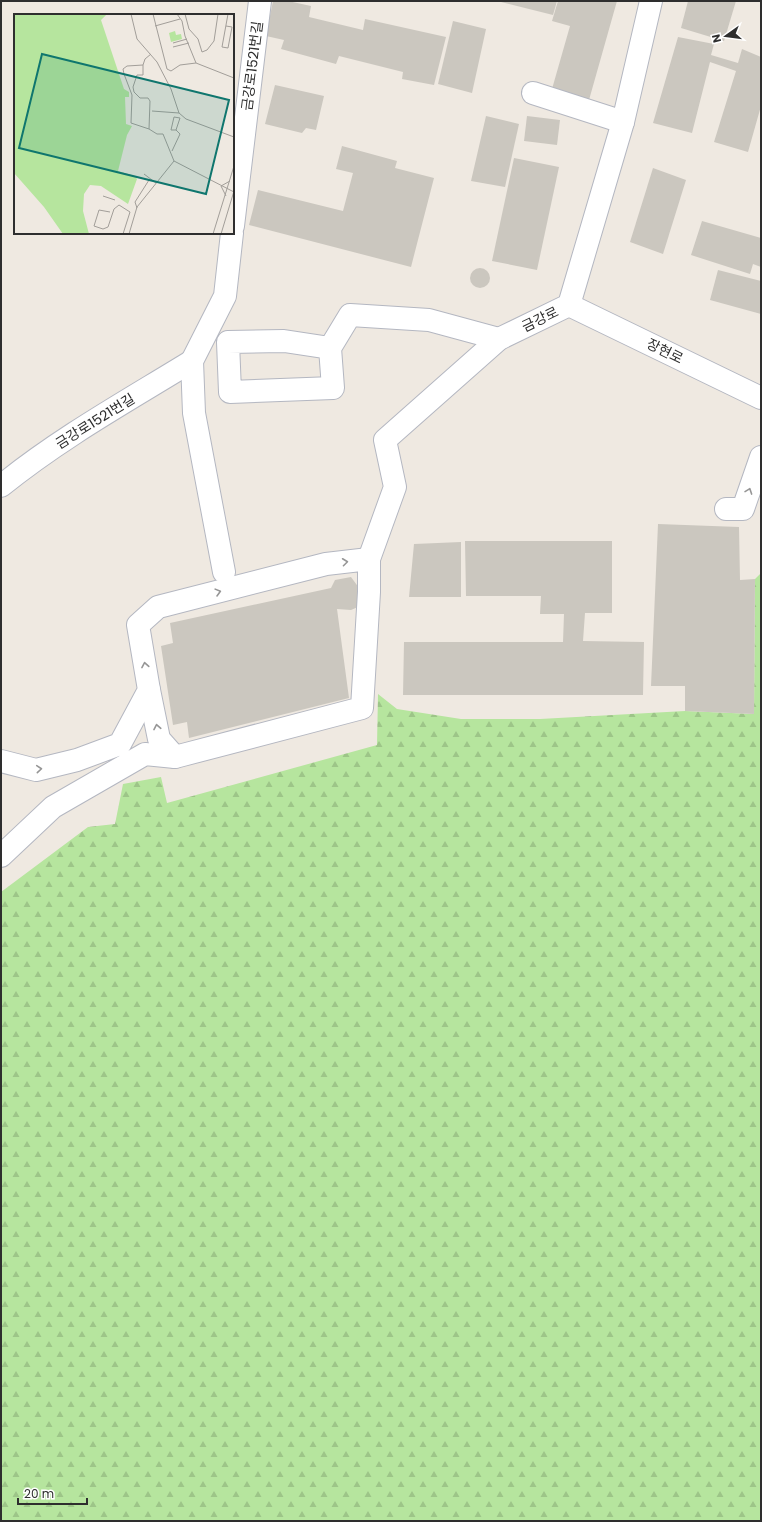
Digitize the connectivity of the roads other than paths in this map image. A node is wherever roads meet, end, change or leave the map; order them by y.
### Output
1 (260, 1) edge
2 (651, 1) edge
3 (534, 94) dead end
4 (623, 122) junction
5 (234, 218) edge
6 (232, 234) edge
7 (569, 305) junction
8 (499, 338) junction
9 (330, 348) junction
10 (192, 361) junction
11 (761, 398) edge
12 (761, 459) edge
13 (1, 486) edge
14 (726, 509) dead end
15 (369, 559) junction
16 (224, 572) dead end
17 (150, 690) junction
18 (175, 757) junction
19 (1, 761) edge
20 (1, 856) edge

1 - 5 street, 금강로1521번길
2 - 4 street, 금강로
3 - 4 street
4 - 7 street, 금강로
6 - 10 street
7 - 8 street, 금강로
7 - 11 street, 장현로
8 - 9 street
8 - 15 street, 금강로
9 - 9 street
10 - 13 street, 금강로1521번길
10 - 16 street
14 -> 12 street
17 -> 15 street
15 - 18 street
18 -> 17 street
19 -> 17 street
18 - 20 street

